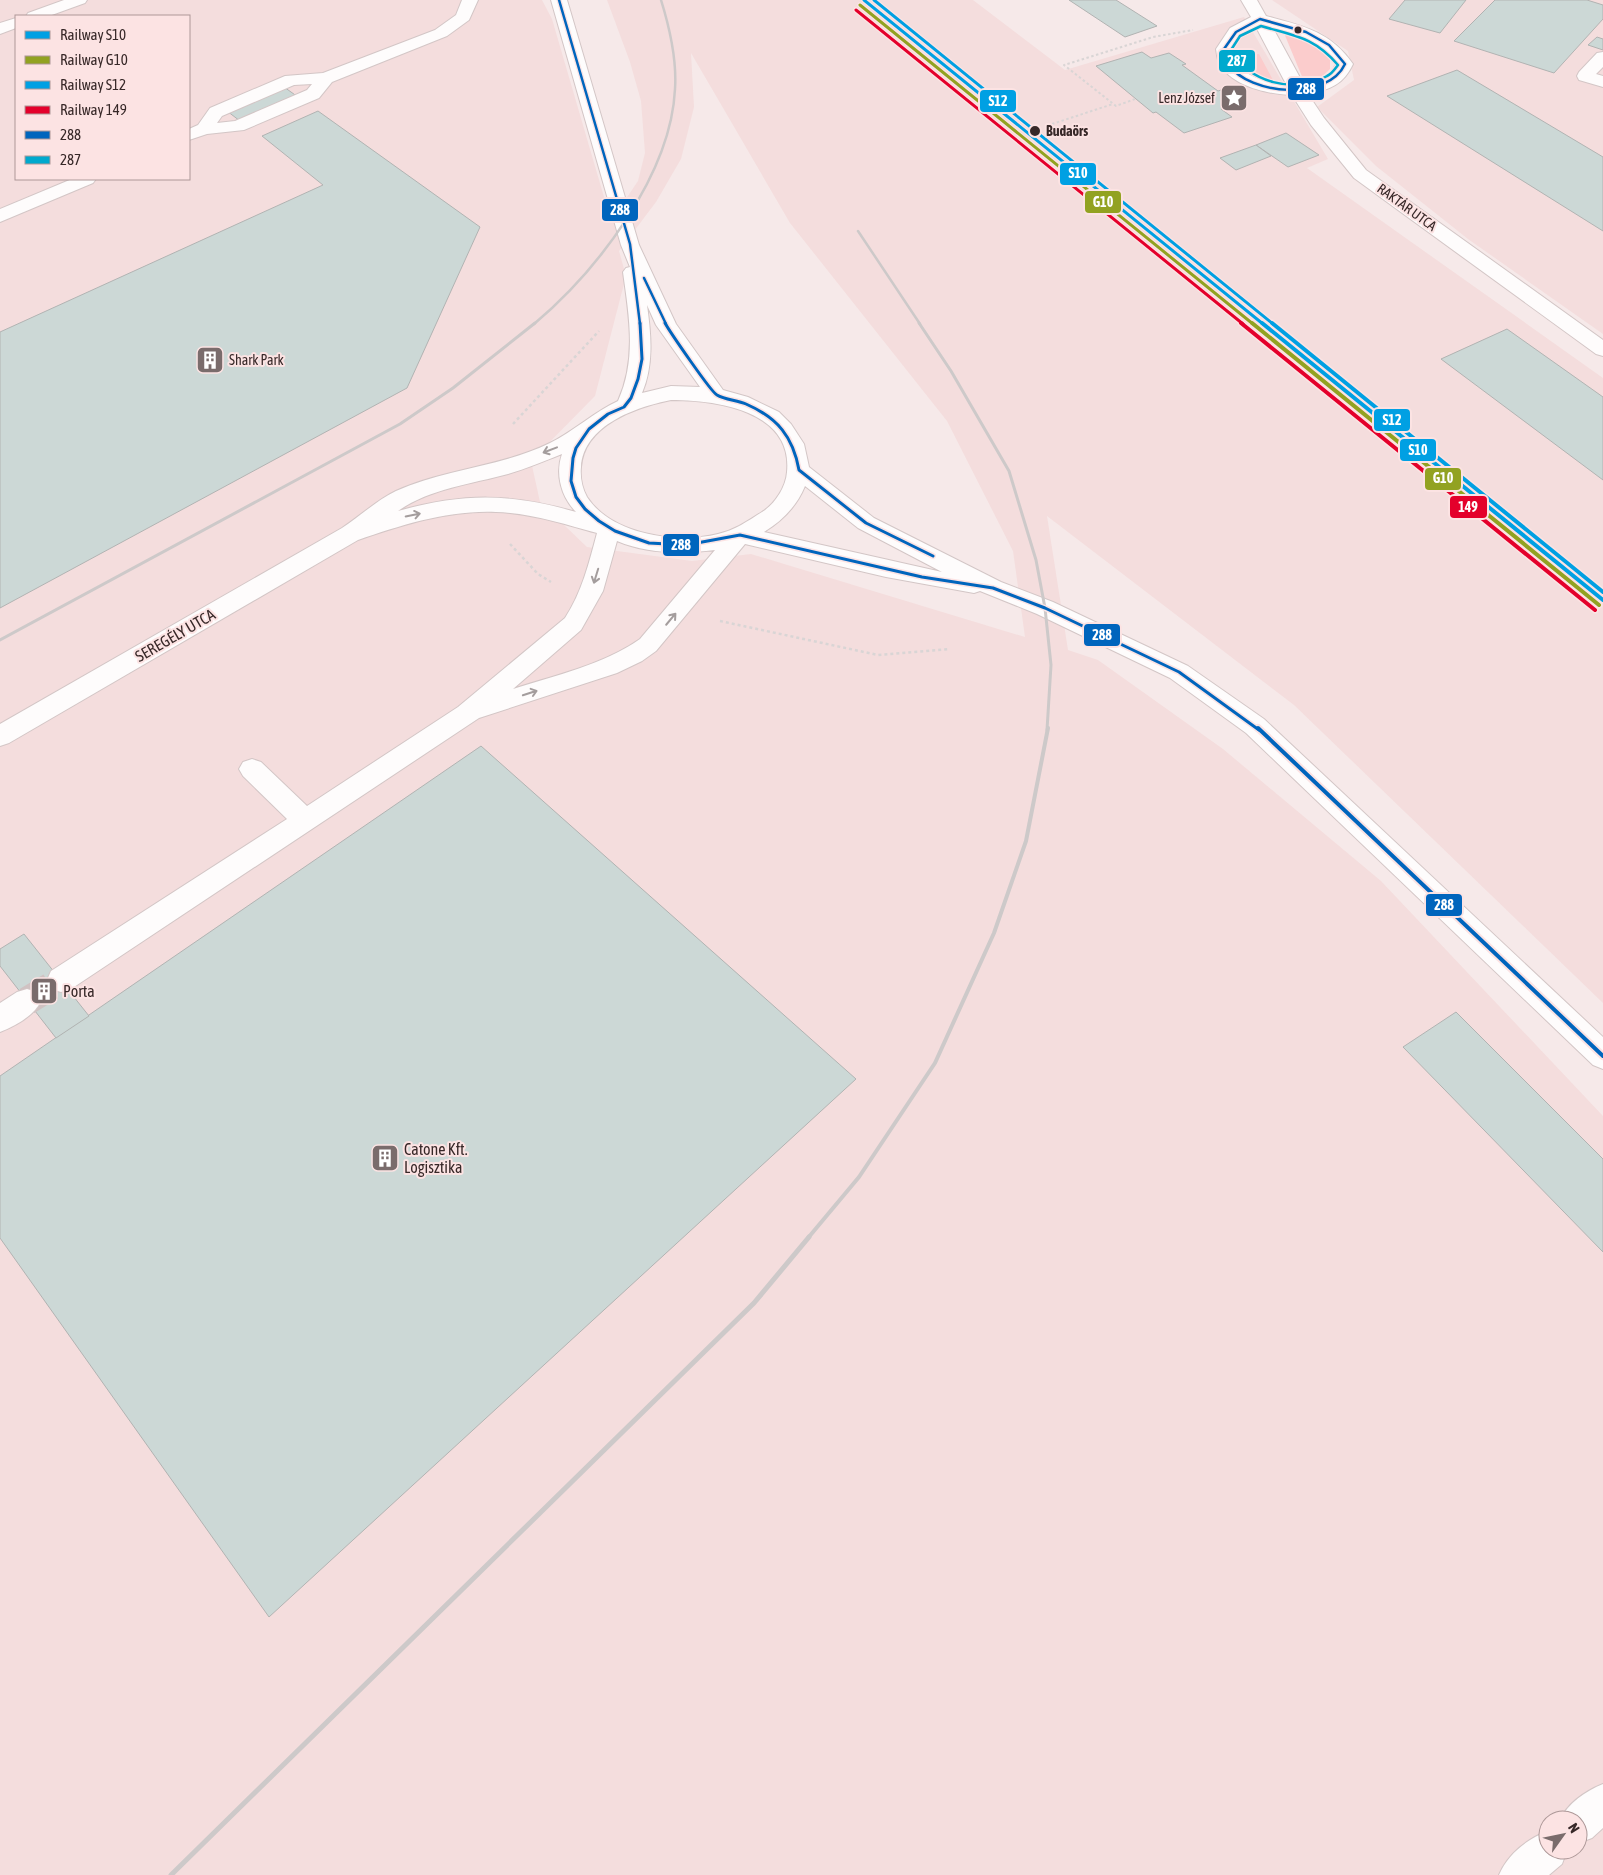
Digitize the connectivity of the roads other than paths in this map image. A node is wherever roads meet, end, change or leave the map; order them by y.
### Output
1 (79, 0) edge
2 (470, 0) edge
3 (559, 0) edge
4 (1249, 0) edge
5 (37, 15) edge
6 (1260, 19) junction
7 (15, 23) edge
8 (0, 29) edge
9 (1603, 57) edge
10 (1603, 82) edge
11 (1298, 91) junction
12 (196, 132) edge
13 (85, 180) edge
14 (0, 216) edge
15 (630, 246) junction
16 (1603, 350) edge
17 (716, 395) junction
18 (627, 404) junction
19 (592, 426) junction
20 (799, 470) junction
21 (609, 529) junction
22 (350, 534) junction
23 (740, 535) junction
24 (993, 588) junction
25 (467, 714) junction
26 (0, 736) edge
27 (252, 769) dead end
28 (305, 820) junction
29 (61, 980) tunnel mouth
30 (27, 1001) tunnel mouth
31 (0, 1019) edge
32 (1603, 1056) edge
33 (1603, 1803) edge
34 (1588, 1816) edge
35 (1538, 1859) edge
36 (1519, 1875) edge

1 - 5 street
2 - 12 street
3 - 15 street
4 - 6 street, RAKTÁR UTCA
6 - 11 street, RAKTÁR UTCA
6 - 11 street
6 - 11 street
7 - 8 street
9 - 10 street
11 - 16 street, RAKTÁR UTCA
13 - 14 street
15 - 17 street
15 - 18 street
17 - 18 street, SEREGÉLY UTCA
17 - 20 street, SEREGÉLY UTCA
18 - 19 street, SEREGÉLY UTCA
19 - 21 street
19 -> 22 street, SEREGÉLY UTCA
20 - 23 street
20 - 24 street
22 -> 21 street, SEREGÉLY UTCA
21 - 23 street
21 -> 25 street
22 - 26 street, SEREGÉLY UTCA
23 - 24 street
25 -> 23 street
24 - 32 street
25 - 28 street
27 - 28 street
28 - 29 street
30 - 31 street
33 - 34 street
35 - 36 street

